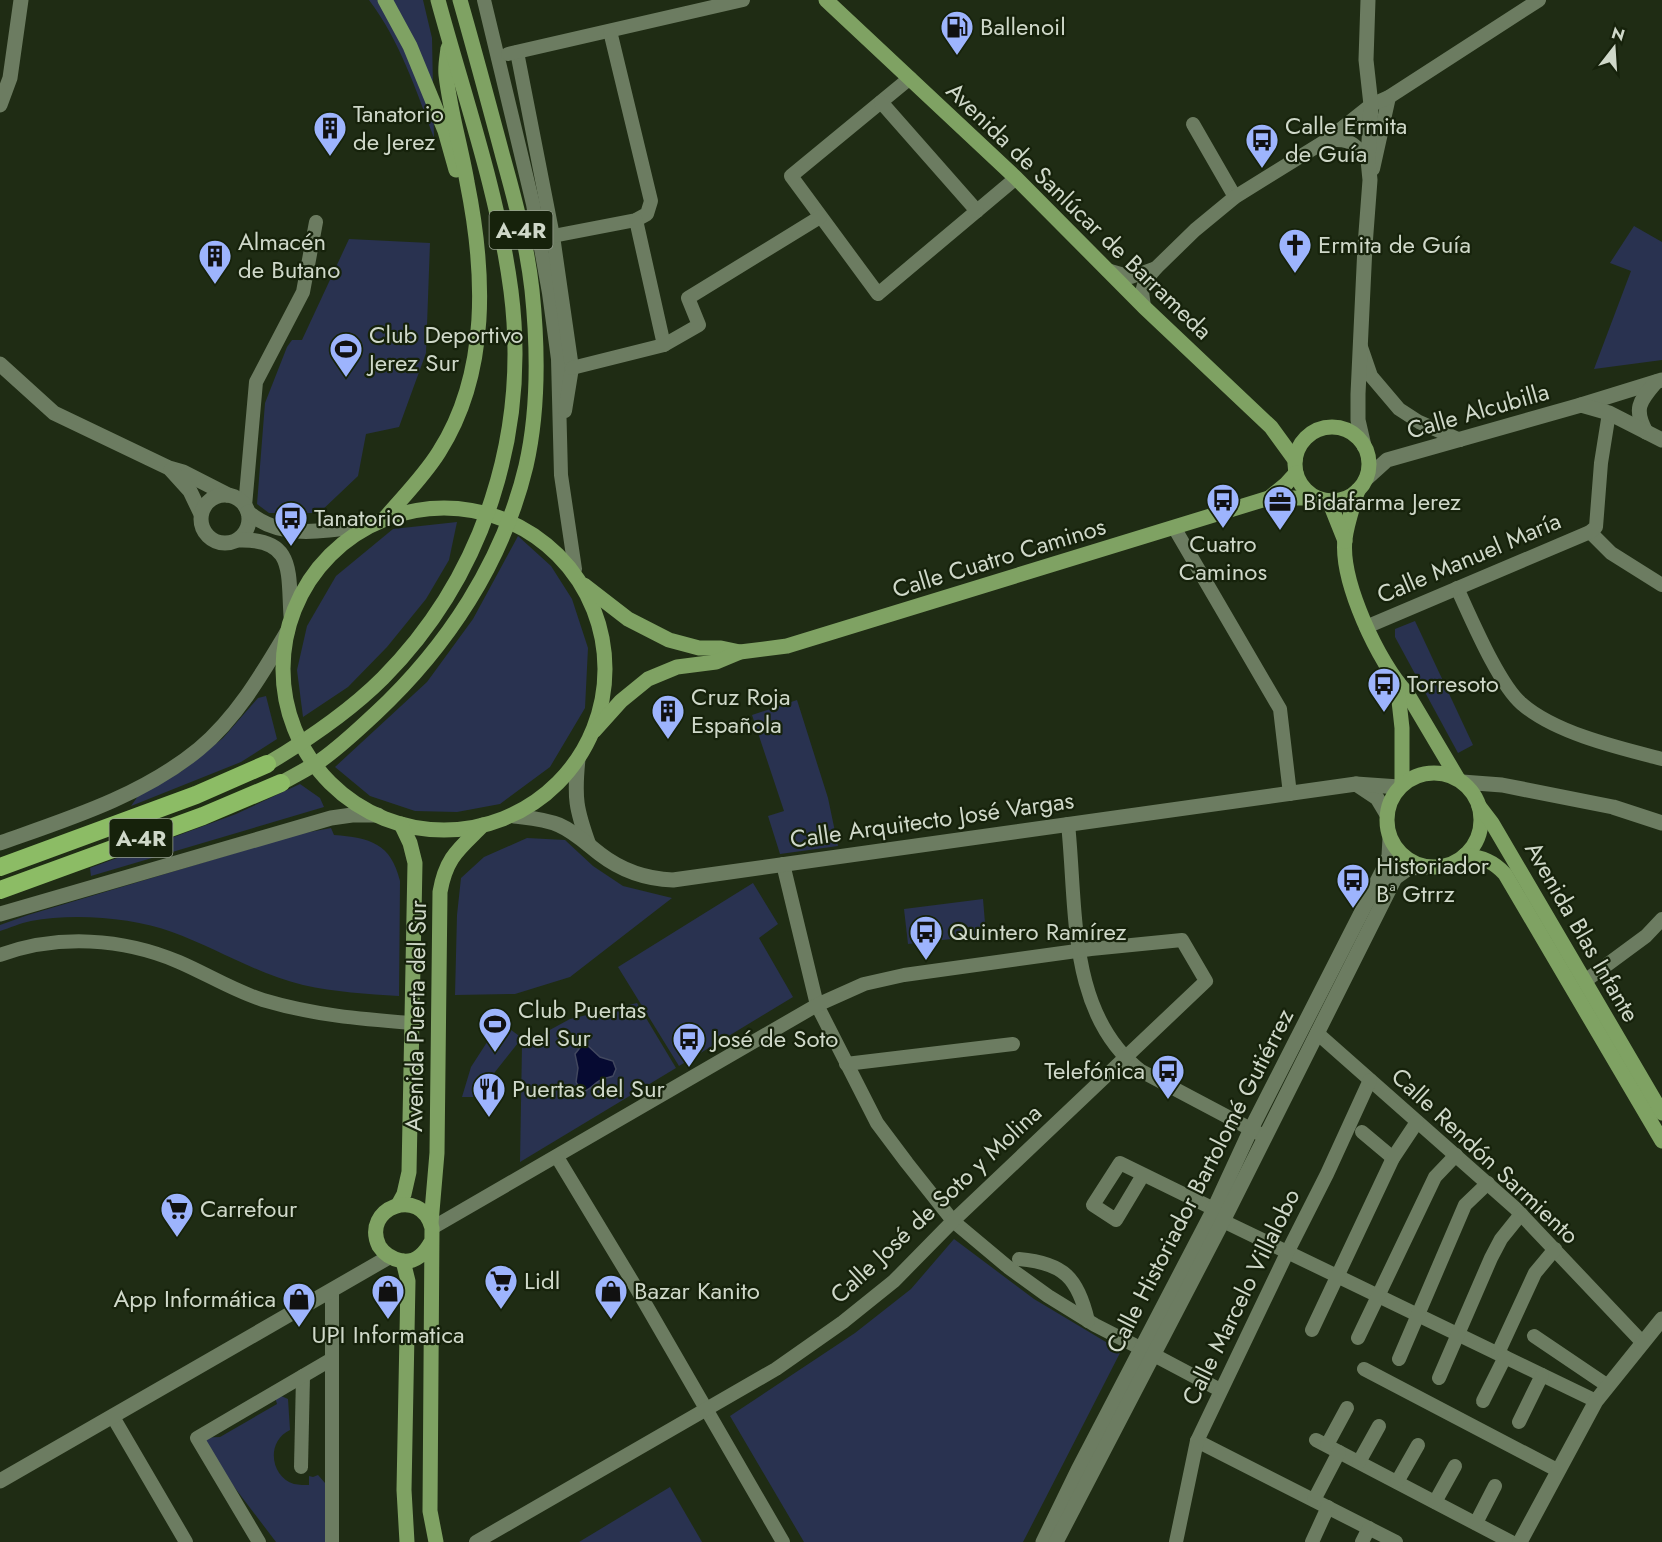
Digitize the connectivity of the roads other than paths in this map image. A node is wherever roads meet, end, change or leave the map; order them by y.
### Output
1 (21, 0) edge
2 (385, 0) edge
3 (438, 0) edge
4 (460, 0) edge
5 (484, 0) edge
6 (742, 0) edge
7 (826, 0) edge
8 (1368, 0) edge
9 (1539, 0) edge
10 (610, 31) junction
11 (449, 39) junction
12 (517, 52) junction
13 (498, 57) junction
14 (910, 78) junction
15 (1389, 97) junction
16 (881, 102) junction
17 (0, 105) edge
18 (1371, 105) junction
19 (1193, 124) dead end
20 (1327, 140) junction
21 (1368, 160) junction
22 (1016, 178) junction
23 (1370, 180) junction
24 (1235, 197) junction
25 (977, 211) junction
26 (820, 217) junction
27 (636, 220) junction
28 (316, 222) dead end
29 (553, 236) junction
30 (477, 260) junction
31 (1156, 268) junction
32 (1107, 270) junction
33 (1144, 308) junction
34 (1360, 344) junction
35 (664, 345) junction
36 (0, 364) edge
37 (572, 368) junction
38 (1659, 381) edge
39 (1581, 405) junction
40 (1609, 413) junction
41 (1646, 432) junction
42 (560, 440) junction
43 (1460, 440) junction
44 (1662, 440) edge
45 (1366, 450) junction
46 (1387, 460) junction
47 (1295, 467) junction
48 (169, 468) junction
49 (1362, 484) junction
50 (1269, 498) junction
51 (1323, 499) junction
52 (239, 502) junction
53 (201, 514) junction
54 (379, 521) junction
55 (1174, 528) junction
56 (1590, 532) junction
57 (238, 540) junction
58 (1345, 541) junction
59 (575, 569) junction
60 (583, 583) junction
61 (1662, 585) edge
62 (1457, 588) junction
63 (291, 616) junction
64 (1366, 627) junction
65 (287, 632) junction
66 (740, 652) junction
67 (1397, 683) junction
68 (591, 734) junction
69 (578, 759) junction
70 (1662, 759) edge
71 (267, 764) joint
72 (1460, 781) junction
73 (280, 783) joint
74 (1356, 784) junction
75 (1502, 785) junction
76 (1401, 786) junction
77 (1290, 794) junction
78 (1479, 806) junction
79 (1386, 813) junction
80 (378, 815) junction
81 (514, 816) junction
82 (400, 824) junction
83 (1068, 824) junction
84 (1662, 824) edge
85 (483, 825) junction
86 (1390, 838) junction
87 (0, 843) edge
88 (590, 845) junction
89 (1466, 855) junction
90 (783, 864) junction
91 (0, 867) edge
92 (1426, 867) junction
93 (0, 890) edge
94 (0, 914) edge
95 (1662, 919) edge
96 (1079, 951) junction
97 (0, 954) edge
98 (1585, 981) junction
99 (817, 1005) junction
100 (412, 1023) junction
101 (1317, 1034) junction
102 (1013, 1044) dead end
103 (1125, 1059) junction
104 (846, 1064) junction
105 (1370, 1080) junction
106 (1662, 1113) edge
107 (1418, 1122) junction
108 (1258, 1132) junction
109 (1362, 1132) dead end
110 (1662, 1142) edge
111 (1456, 1155) junction
112 (557, 1157) junction
113 (1393, 1158) junction
114 (1143, 1175) dead end
115 (1488, 1184) junction
116 (398, 1205) junction
117 (1521, 1214) junction
118 (1218, 1215) junction
119 (953, 1221) junction
120 (431, 1231) junction
121 (1555, 1249) junction
122 (1287, 1253) junction
123 (396, 1259) junction
124 (1019, 1259) dead end
125 (1337, 1277) junction
126 (332, 1291) junction
127 (1378, 1296) junction
128 (1417, 1315) junction
129 (1662, 1319) edge
130 (1088, 1321) junction
131 (1312, 1330) dead end
132 (1458, 1334) junction
133 (1534, 1336) dead end
134 (1358, 1338) dead end
135 (1642, 1342) junction
136 (1148, 1352) junction
137 (1502, 1355) junction
138 (332, 1359) junction
139 (1398, 1359) dead end
140 (1364, 1370) dead end
141 (1542, 1375) junction
142 (303, 1376) junction
143 (1439, 1378) dead end
144 (1608, 1386) junction
145 (1220, 1390) junction
146 (1484, 1401) dead end
147 (1596, 1401) junction
148 (1347, 1408) dead end
149 (707, 1410) junction
150 (112, 1417) junction
151 (1519, 1422) dead end
152 (1379, 1426) dead end
153 (1197, 1441) junction
154 (1418, 1445) dead end
155 (1327, 1446) junction
156 (1359, 1462) junction
157 (1455, 1466) dead end
158 (301, 1467) dead end
159 (1557, 1470) junction
160 (0, 1481) edge
161 (1397, 1482) junction
162 (1495, 1486) dead end
163 (1314, 1500) junction
164 (1435, 1502) junction
165 (1328, 1507) junction
166 (1476, 1523) junction
167 (1369, 1528) junction
168 (186, 1542) edge
169 (259, 1542) edge
170 (332, 1542) edge
171 (407, 1542) edge
172 (436, 1542) edge
173 (476, 1542) edge
174 (783, 1542) edge
175 (1043, 1542) edge
176 (1056, 1542) edge
177 (1176, 1542) edge
178 (1312, 1542) edge
179 (1362, 1542) edge
180 (1396, 1542) edge
181 (1511, 1542) edge
182 (1520, 1542) edge

1 - 17 street
2 - 30 main road
3 - 11 main road, A-4R
4 - 73 main road, A-4R
5 - 13 street
6 - 10 street
7 - 14 main road, Avenida de Sanlúcar de Barrameda
8 - 18 street
9 - 15 street
10 - 12 street
10 - 27 street
11 - 30 main road
11 - 71 main road, A-4R
12 - 13 street
12 - 29 street
13 - 42 street
14 - 16 street
14 - 22 main road, Avenida de Sanlúcar de Barrameda
15 - 18 street
15 - 23 street
16 - 25 street
16 - 26 street
18 - 20 street
18 - 21 street
19 - 24 street
20 - 21 street
20 - 24 street
21 - 23 street
22 - 25 street
22 - 32 main road, Avenida de Sanlúcar de Barrameda
23 - 34 street
24 - 31 street
25 - 26 street
26 - 35 street
27 - 29 street
27 - 35 street
28 - 52 street
29 - 37 street
30 - 54 main road
31 - 32 street
31 - 33 street
32 - 33 main road, Avenida de Sanlúcar de Barrameda
33 - 47 main road, Avenida de Sanlúcar de Barrameda
34 - 43 street
34 - 45 street
35 - 37 street
36 - 48 street
37 - 42 street
38 - 39 street, Calle Alcubilla
38 - 41 street
39 - 40 street
39 - 43 street, Calle Alcubilla
40 - 41 street
40 - 56 street
41 - 44 street
42 - 59 street
43 - 46 street, Calle Alcubilla
45 - 46 street, Calle Alcubilla
45 - 47 main road
45 - 49 main road
46 - 49 street, Calle Alcubilla
47 - 50 main road, Calle Cuatro Caminos
47 - 51 main road
48 - 52 street
48 - 53 street
49 - 51 main road
49 - 58 main road
50 - 51 main road, Calle Cuatro Caminos
50 - 55 main road, Calle Cuatro Caminos
51 - 58 main road
52 - 53 street
52 - 54 street
52 - 57 street
53 - 57 street
54 - 59 main road
54 - 63 main road
55 - 66 main road, Calle Cuatro Caminos
55 - 77 street
56 - 61 street
56 - 62 street, Calle Manuel María
57 - 63 street
58 - 64 main road
59 - 60 main road
60 - 66 main road, Calle Cuatro Caminos
60 - 68 main road
62 - 64 street, Calle Manuel María
62 - 70 street
63 - 65 main road
64 - 67 main road
65 - 80 main road
65 - 87 street
66 - 68 main road, Calle Cuatro Caminos
67 - 72 main road
67 - 76 main road
68 - 69 main road
69 - 81 main road
69 - 88 street
71 - 91 highway, A-4R
72 - 75 street
72 - 76 main road
72 - 78 main road
73 - 93 highway, A-4R
74 - 76 street, Calle Arquitecto José Vargas
74 - 77 street, Calle Arquitecto José Vargas
74 - 79 street
75 - 78 street
75 - 84 street
76 - 79 main road
77 - 83 street, Calle Arquitecto José Vargas
78 - 89 main road
78 - 98 main road, Avenida Blas Infante
79 - 86 main road
80 - 82 main road
80 - 94 street
81 - 85 main road
81 - 88 street, Calle Arquitecto José Vargas
82 - 85 main road
82 - 100 main road, Avenida Puerta del Sur
83 - 90 street, Calle Arquitecto José Vargas
83 - 96 street
85 - 120 main road, Avenida Puerta del Sur
86 - 92 main road
86 - 108 street, Calle Historiador Bartolomé Gutiérrez
88 - 90 street, Calle Arquitecto José Vargas
89 - 92 main road
89 - 110 main road, Avenida Blas Infante
90 - 99 street
92 - 101 street, Calle Historiador Bartolomé Gutiérrez
95 - 98 street
96 - 99 street
96 - 103 street
96 - 103 street, Calle José de Soto y Molina
97 - 100 street
98 - 106 main road, Avenida Blas Infante
99 - 104 street
99 - 112 street
100 - 116 main road, Avenida Puerta del Sur
101 - 105 street, Calle Rendón Sarmiento
101 - 108 street, Calle Historiador Bartolomé Gutiérrez
102 - 104 street
103 - 108 street
103 - 119 street, Calle José de Soto y Molina
104 - 119 street
105 - 107 street, Calle Rendón Sarmiento
105 - 122 street, Calle Marcelo Villalobo
107 - 111 street, Calle Rendón Sarmiento
107 - 113 street
108 - 118 street, Calle Historiador Bartolomé Gutiérrez
109 - 113 street
111 - 115 street, Calle Rendón Sarmiento
111 - 127 street
112 - 120 street
112 - 149 street
113 - 125 street
114 - 118 street
115 - 117 street, Calle Rendón Sarmiento
115 - 128 street
116 - 120 main road
116 - 123 main road, Avenida Puerta del Sur
117 - 121 street, Calle Rendón Sarmiento
117 - 132 street
118 - 122 street
118 - 136 street, Calle Historiador Bartolomé Gutiérrez
119 - 130 street
119 - 149 street, Calle José de Soto y Molina
120 - 123 main road
120 - 172 main road, Avenida Puerta del Sur
121 - 135 street, Calle Rendón Sarmiento
121 - 137 street
122 - 125 street
122 - 145 street, Calle Marcelo Villalobo
123 - 126 street
123 - 171 main road, Avenida Puerta del Sur
124 - 130 street
125 - 127 street
125 - 131 street
126 - 138 street
126 - 150 street
127 - 128 street
127 - 134 street
128 - 132 street
128 - 139 street
129 - 135 street
130 - 136 street
132 - 137 street
132 - 143 street
133 - 144 street
135 - 144 street
136 - 145 street
136 - 175 street, Calle Historiador Bartolomé Gutiérrez
136 - 176 street, Calle Historiador Bartolomé Gutiérrez
137 - 141 street
137 - 146 street
138 - 142 street
138 - 170 street
140 - 159 street
141 - 147 street
141 - 151 street
142 - 158 street
142 - 169 street
144 - 147 street
145 - 153 street, Calle Marcelo Villalobo
147 - 159 street
148 - 155 street
149 - 173 street, Calle José de Soto y Molina
149 - 174 street
150 - 160 street
150 - 168 street
152 - 156 street
153 - 163 street
153 - 177 street, Calle Marcelo Villalobo
154 - 161 street
155 - 156 street
155 - 163 street
156 - 161 street
157 - 164 street
159 - 182 street
161 - 164 street
162 - 166 street
163 - 165 street
164 - 166 street
165 - 167 street
165 - 178 street
166 - 181 street
167 - 179 street
167 - 180 street

